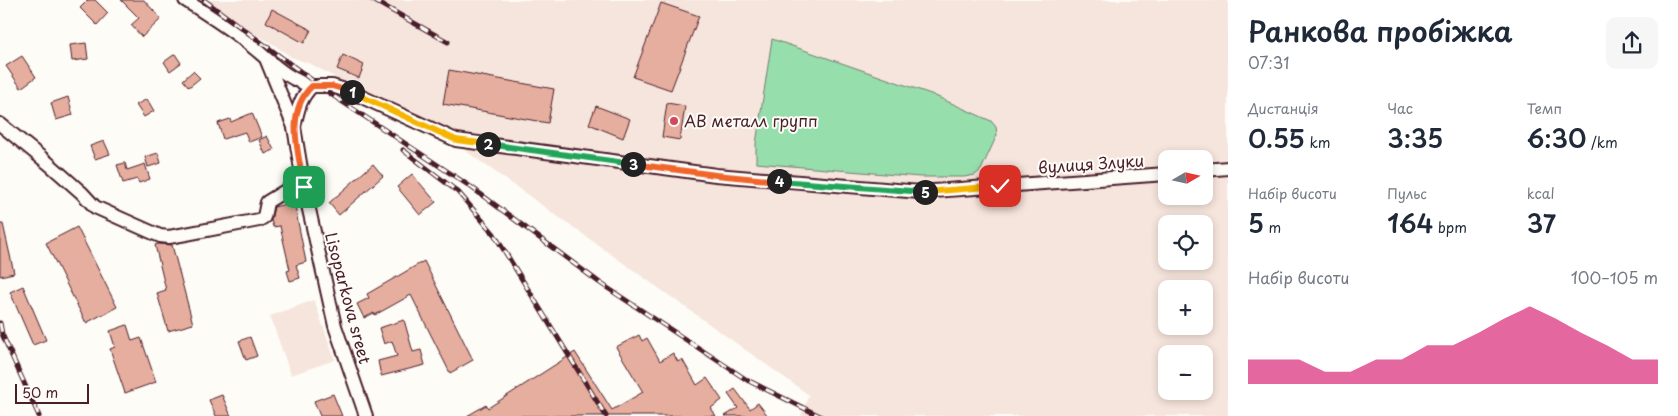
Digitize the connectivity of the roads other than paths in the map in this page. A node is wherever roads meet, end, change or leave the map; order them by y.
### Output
1 (185, 0) edge
2 (267, 61) junction
3 (312, 86) junction
4 (0, 124) edge
5 (294, 127) junction
6 (1228, 168) edge
7 (1213, 169) edge
8 (1158, 175) edge
9 (304, 187) junction
10 (366, 416) edge

1 - 2 street
2 - 3 street, вулиця Злуки
2 - 5 street, Lisoparkova sreet
3 - 5 street, Lisoparkova sreet
3 - 8 street, вулиця Злуки
4 - 9 street
5 - 9 street, Lisoparkova sreet
6 - 7 street
9 - 10 street, Lisoparkova sreet

